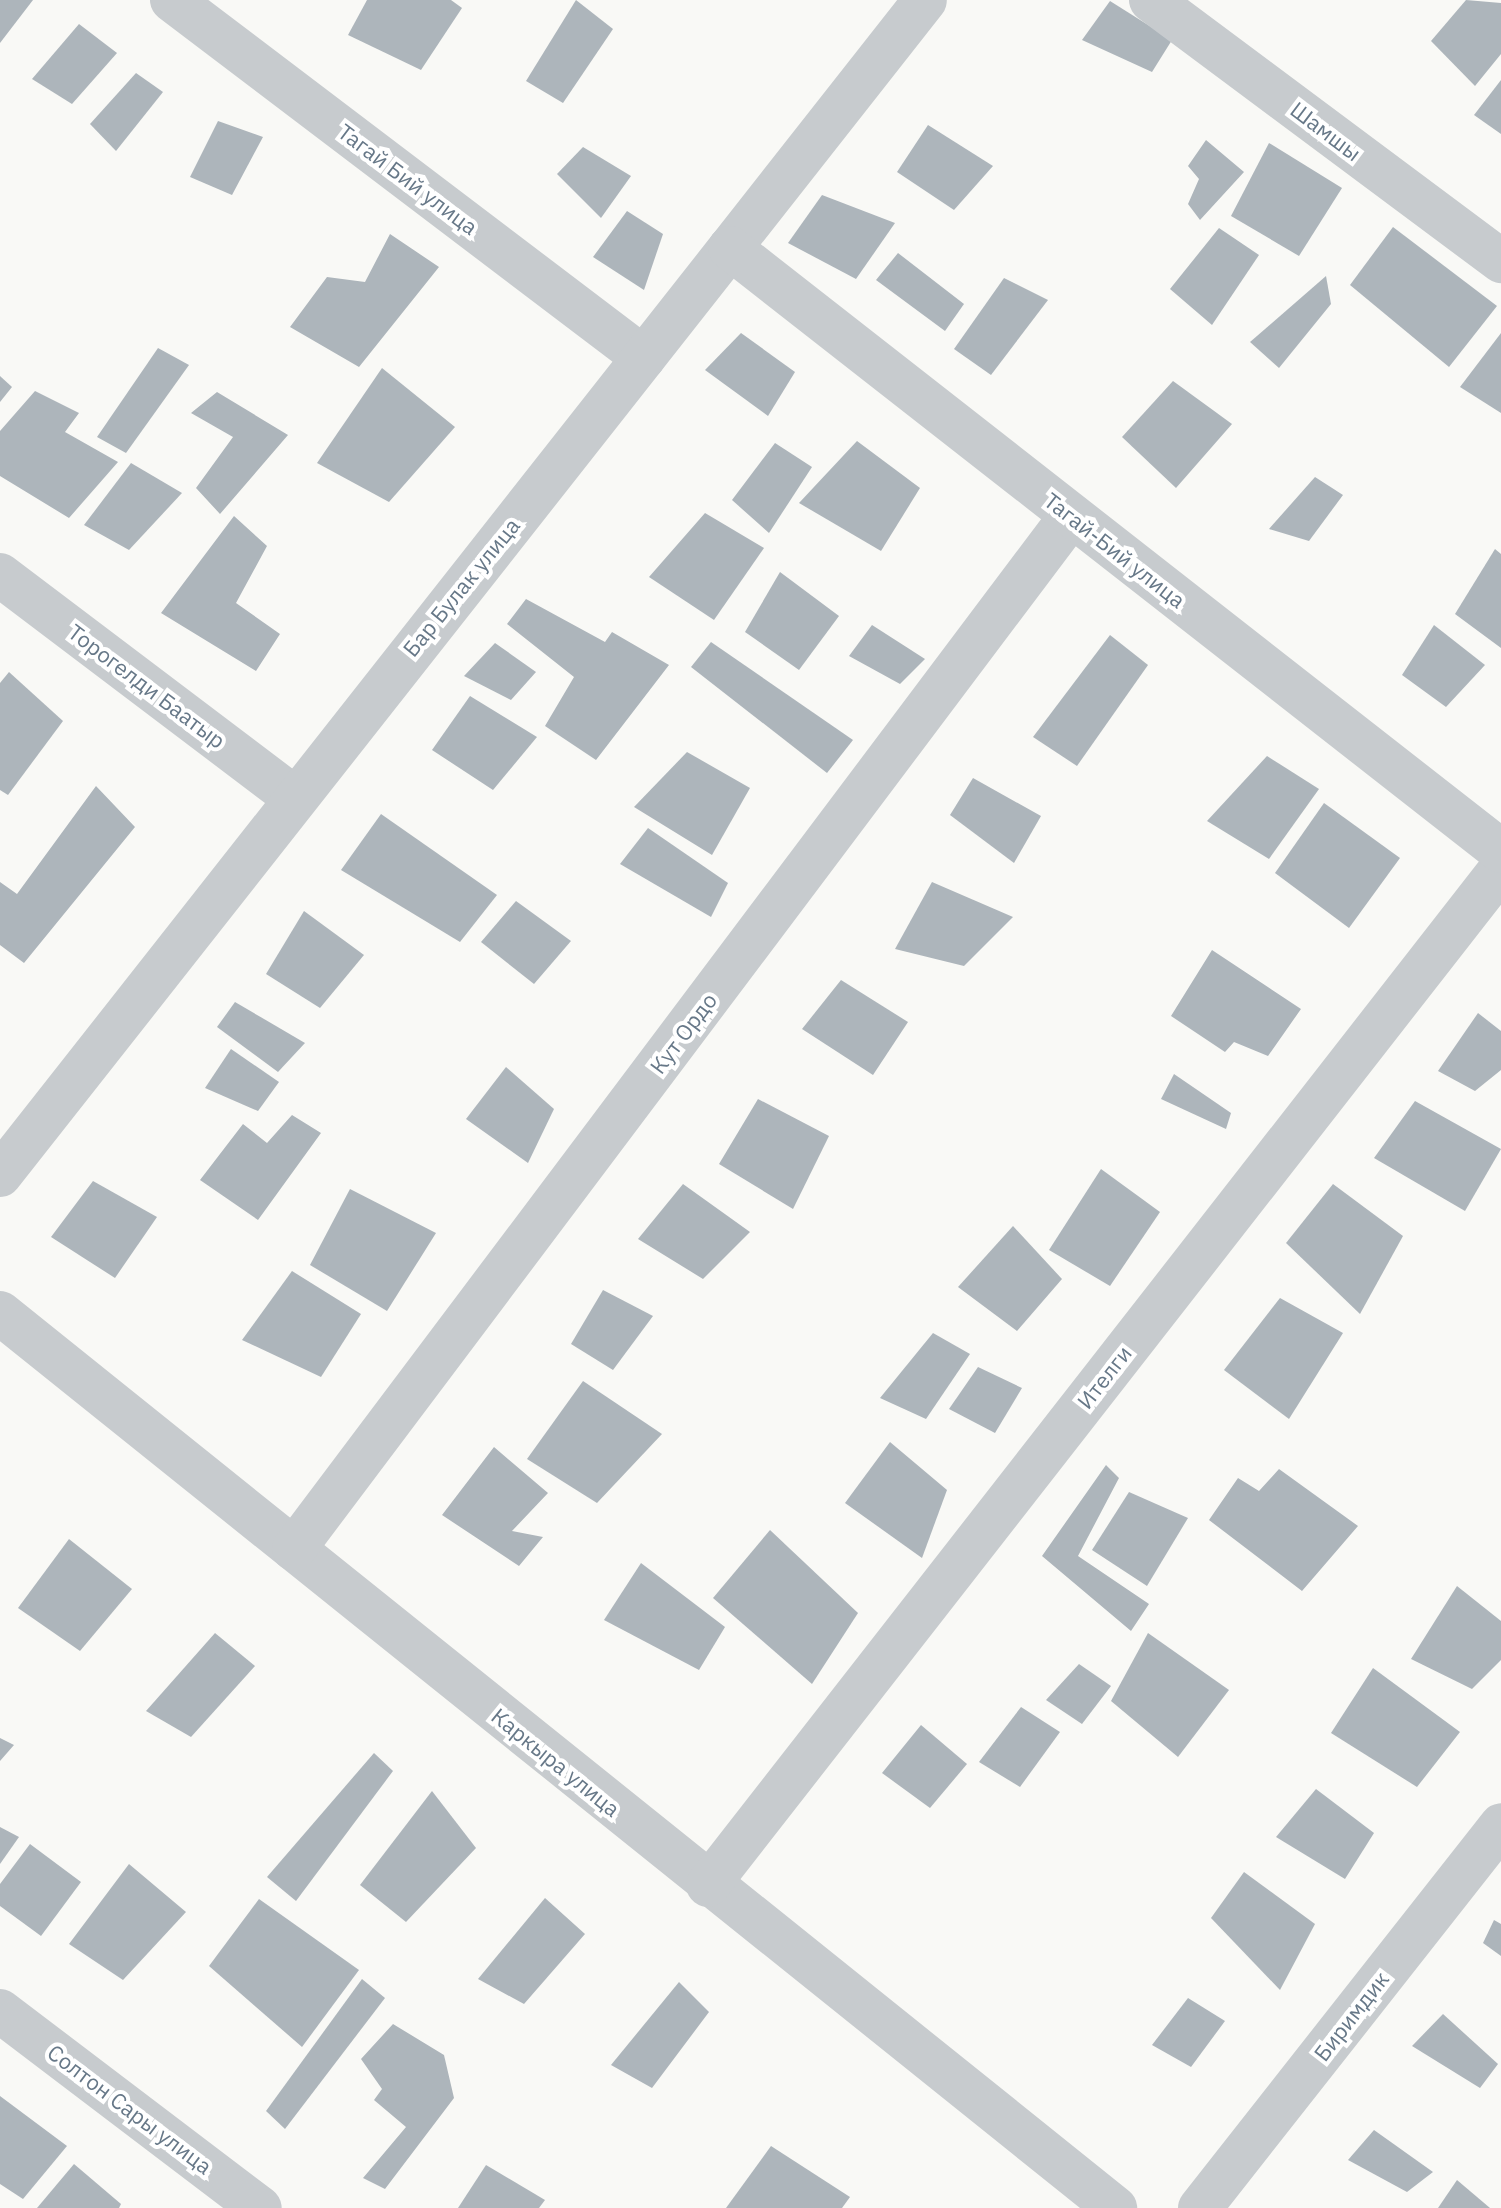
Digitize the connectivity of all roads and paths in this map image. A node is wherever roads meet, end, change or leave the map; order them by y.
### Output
1 (172, 0) edge
2 (925, 0) edge
3 (1151, 0) edge
4 (730, 248) junction
5 (1501, 261) edge
6 (644, 358) junction
7 (1071, 516) junction
8 (0, 575) edge
9 (294, 797) junction
10 (1501, 851) edge
11 (1501, 869) edge
12 (0, 1175) edge
13 (0, 1313) edge
14 (294, 1549) junction
15 (1501, 1825) edge
16 (708, 1885) junction
17 (0, 2011) edge
18 (260, 2208) edge
19 (1115, 2208) edge
20 (1200, 2208) edge

1 - 6 street, Тагай Бий улица
2 - 4 street, Бар Булак улица
3 - 5 street, Шамшы
4 - 6 street, Бар Булак улица
4 - 7 street, Тагай-Бий улица
6 - 9 street, Бар Булак улица
7 - 10 street, Тагай-Бий улица
7 - 14 street, Кут Ордо
8 - 9 street, Торогелди Баатыр
9 - 12 street, Бар Булак улица
11 - 16 street, Ителги
13 - 14 street, Каркыра улица
14 - 16 street, Каркыра улица
15 - 20 street, Биримдик
16 - 19 street, Каркыра улица
17 - 18 street, Солтон Сары улица

